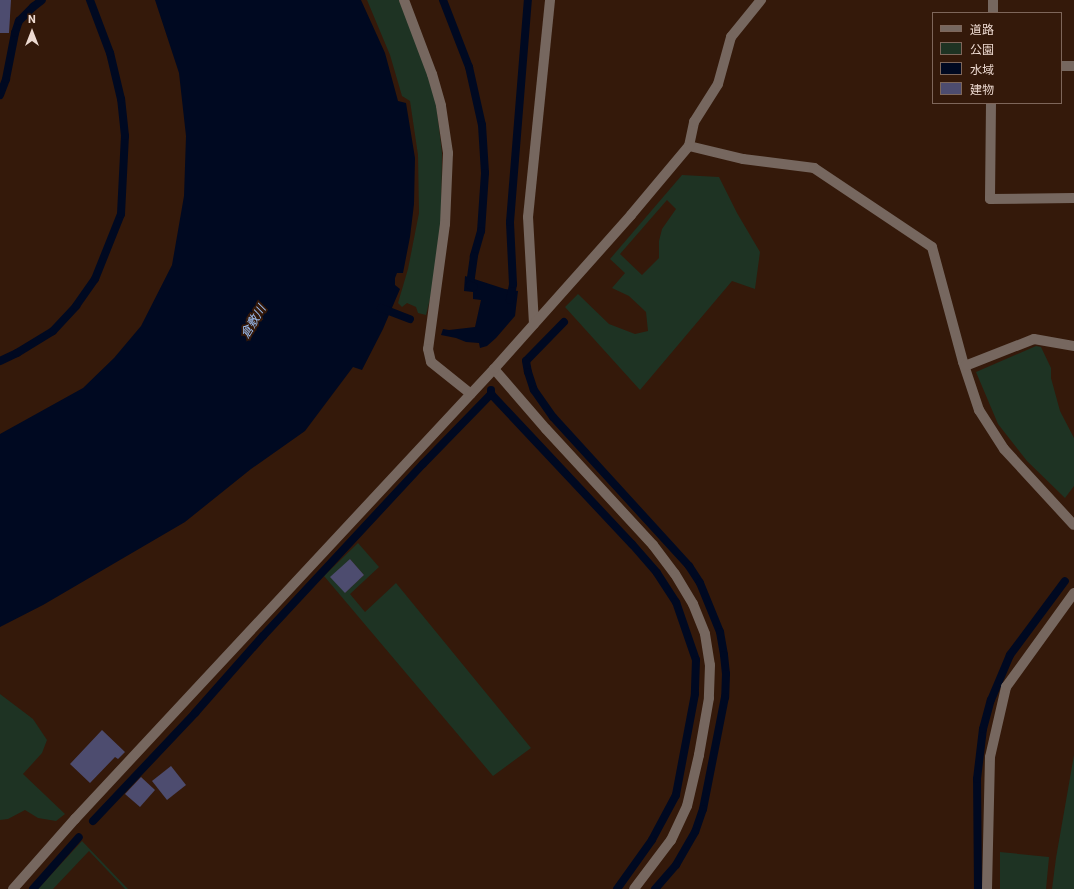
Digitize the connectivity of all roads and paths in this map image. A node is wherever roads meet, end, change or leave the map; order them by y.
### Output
1 (404, 0) edge
2 (550, 0) edge
3 (761, 0) edge
4 (993, 0) edge
5 (993, 12) edge
6 (1062, 66) edge
7 (1074, 66) edge
8 (991, 104) edge
9 (689, 146) junction
10 (1074, 198) edge
11 (534, 324) junction
12 (1074, 346) edge
13 (965, 366) junction
14 (494, 369) junction
15 (470, 394) junction
16 (1074, 524) edge
17 (1074, 593) edge
18 (13, 889) edge
19 (634, 889) edge
20 (987, 889) edge

1 - 15 street
2 - 11 street
3 - 9 street
4 - 5 street
6 - 7 street
8 - 10 street
9 - 11 street
9 - 13 street
11 - 14 street
12 - 13 street
13 - 16 street
14 - 15 street
14 - 19 street
15 - 18 street
17 - 20 street

